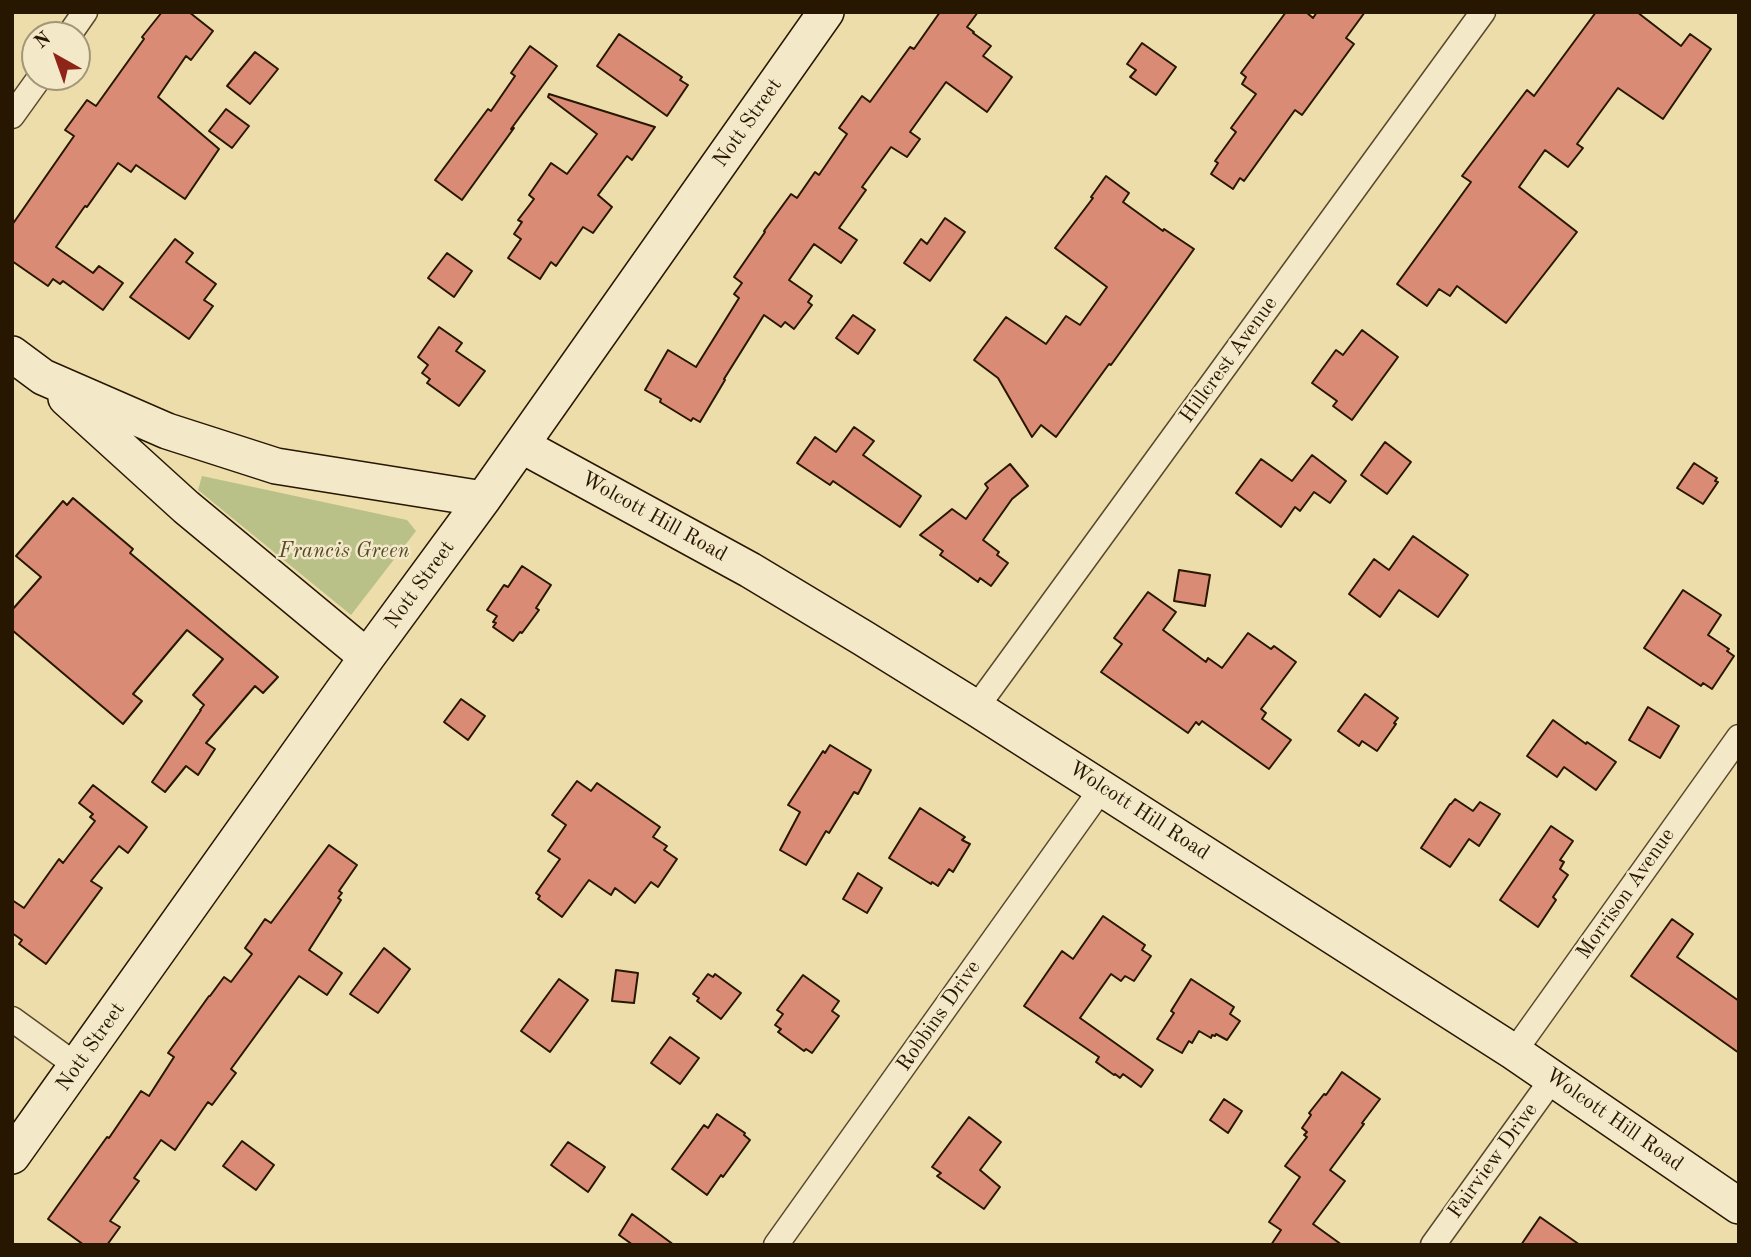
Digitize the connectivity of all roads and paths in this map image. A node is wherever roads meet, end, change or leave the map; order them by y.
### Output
1 (826, 12) edge
2 (1483, 12) edge
3 (30, 91) edge
4 (12, 116) edge
5 (12, 354) edge
6 (43, 377) junction
7 (521, 445) junction
8 (483, 499) junction
9 (368, 657) junction
10 (976, 708) junction
11 (1739, 737) edge
12 (1102, 788) junction
13 (12, 1019) edge
14 (1514, 1052) junction
15 (77, 1066) junction
16 (1553, 1078) junction
17 (12, 1156) edge
18 (1739, 1206) edge
19 (776, 1245) edge
20 (1433, 1245) edge

1 - 7 street, Nott Street
2 - 10 street, Hillcrest Avenue
3 - 4 street
5 - 6 street
6 - 8 street
6 - 9 street
7 - 8 street, Nott Street
7 - 10 street, Wolcott Hill Road
8 - 9 street, Nott Street
9 - 15 street, Nott Street
10 - 12 street, Wolcott Hill Road
11 - 14 street, Morrison Avenue
12 - 14 street, Wolcott Hill Road
12 - 19 street, Robbins Drive
13 - 15 street
14 - 16 street, Wolcott Hill Road
15 - 17 street, Nott Street
16 - 18 street, Wolcott Hill Road
16 - 20 street, Fairview Drive

